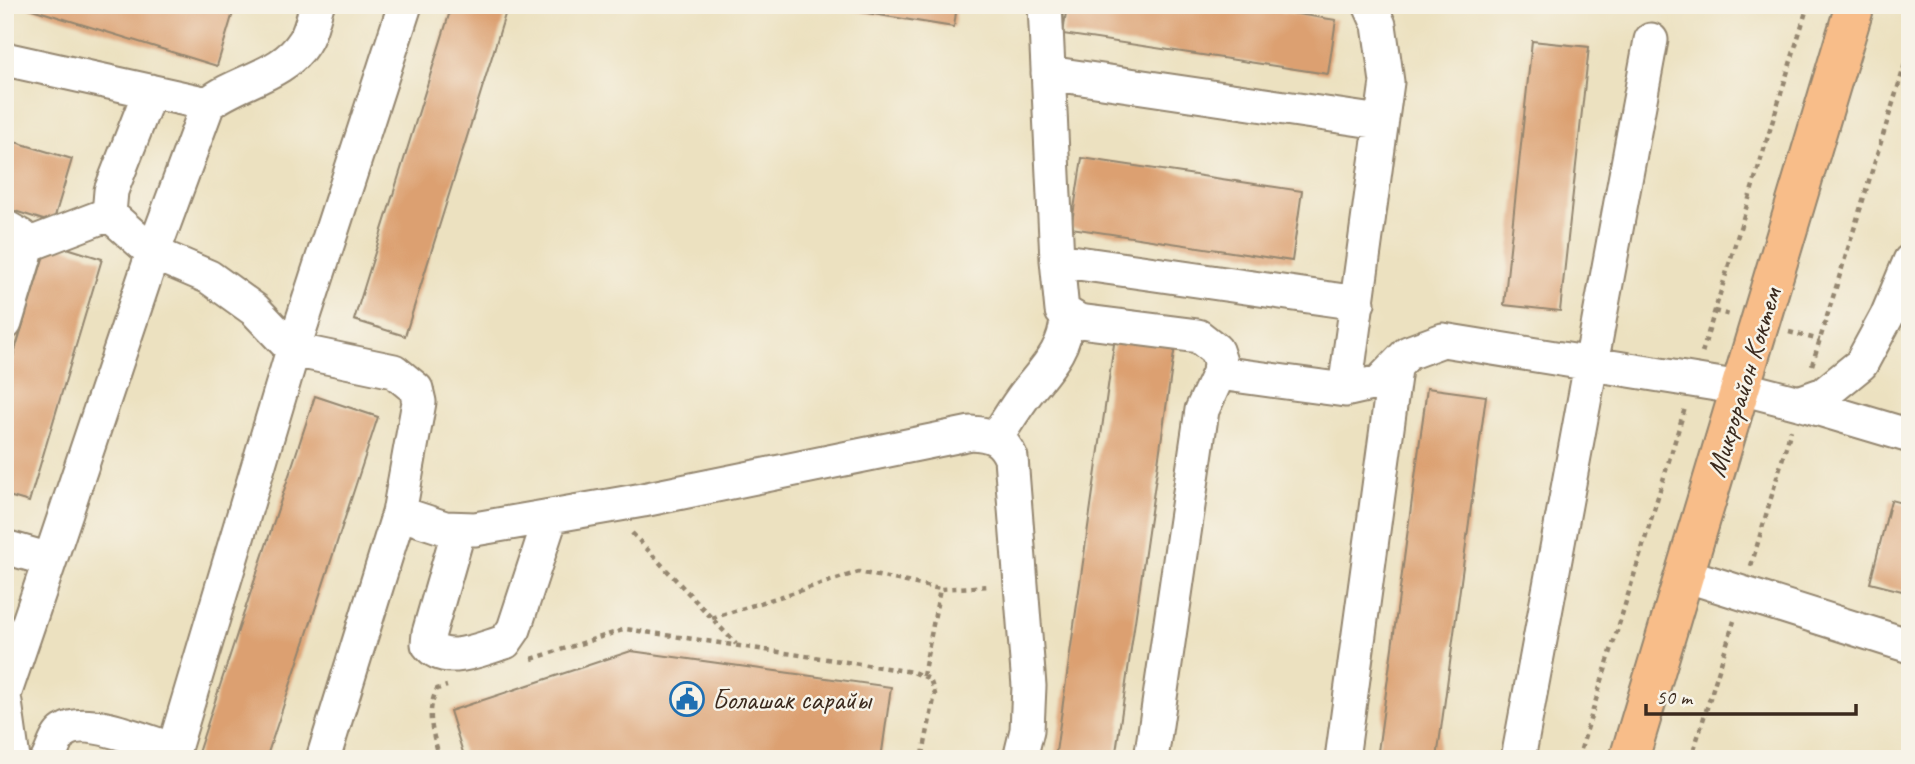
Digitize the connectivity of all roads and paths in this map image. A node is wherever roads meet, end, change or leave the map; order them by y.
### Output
1 (317, 5) edge
2 (405, 5) edge
3 (1045, 5) edge
4 (1370, 5) edge
5 (1855, 5) edge
6 (1651, 40) dead end
7 (1910, 48) edge
8 (5, 59) edge
9 (1048, 73) junction
10 (150, 91) junction
11 (208, 104) junction
12 (1380, 122) junction
13 (109, 214) junction
14 (15, 236) edge
15 (153, 253) junction
16 (1057, 260) junction
17 (1910, 261) edge
18 (1358, 303) junction
19 (1067, 317) junction
20 (5, 323) edge
21 (293, 350) junction
22 (1590, 362) junction
23 (1395, 369) junction
24 (1219, 373) junction
25 (1741, 388) junction
26 (1345, 390) junction
27 (1799, 403) junction
28 (1910, 436) edge
29 (996, 438) junction
30 (607, 507) junction
31 (398, 513) junction
32 (551, 516) junction
33 (459, 529) junction
34 (5, 547) edge
35 (50, 560) junction
36 (1685, 575) junction
37 (1022, 583) junction
38 (940, 589) junction
39 (712, 618) junction
40 (737, 645) junction
41 (1910, 646) edge
42 (530, 660) dead end
43 (923, 676) junction
44 (450, 685) dead end
45 (6, 688) edge
46 (173, 755) edge
47 (13, 759) edge
48 (48, 759) edge
49 (323, 759) edge
50 (440, 759) edge
51 (922, 759) edge
52 (1020, 759) edge
53 (1151, 759) edge
54 (1342, 759) edge
55 (1518, 759) edge
56 (1629, 759) edge

1 - 11 lane
2 - 21 lane
3 - 9 lane
4 - 12 lane
5 - 25 main road, Микрорайон Коктем
6 - 22 lane
7 - 27 path
8 - 10 lane
9 - 12 lane
9 - 16 lane
10 - 11 lane
10 - 13 lane
11 - 15 lane
12 - 18 lane
13 - 14 lane
13 - 15 lane
14 - 20 lane
15 - 21 lane
15 - 35 lane
16 - 18 lane
16 - 19 lane
17 - 27 lane
18 - 26 lane
19 - 24 lane
19 - 29 lane
21 - 31 lane
21 - 46 lane
22 - 23 lane
22 - 25 lane
22 - 55 lane
23 - 26 lane
23 - 54 lane
24 - 26 lane
24 - 53 lane
25 - 27 lane
25 - 36 main road, Микрорайон Коктем
27 - 28 lane
29 - 30 lane
29 - 37 lane
30 - 32 lane
30 - 39 path
31 - 33 lane
31 - 49 lane
32 - 33 lane
32 - 33 lane
34 - 35 lane
35 - 45 lane
36 - 41 lane
36 - 56 main road, Микрорайон Коктем
37 - 38 path
37 - 52 lane
38 - 39 path
38 - 43 path
39 - 40 path
40 - 42 path
40 - 43 path
43 - 51 path
44 - 50 path
45 - 47 lane
46 - 48 lane

